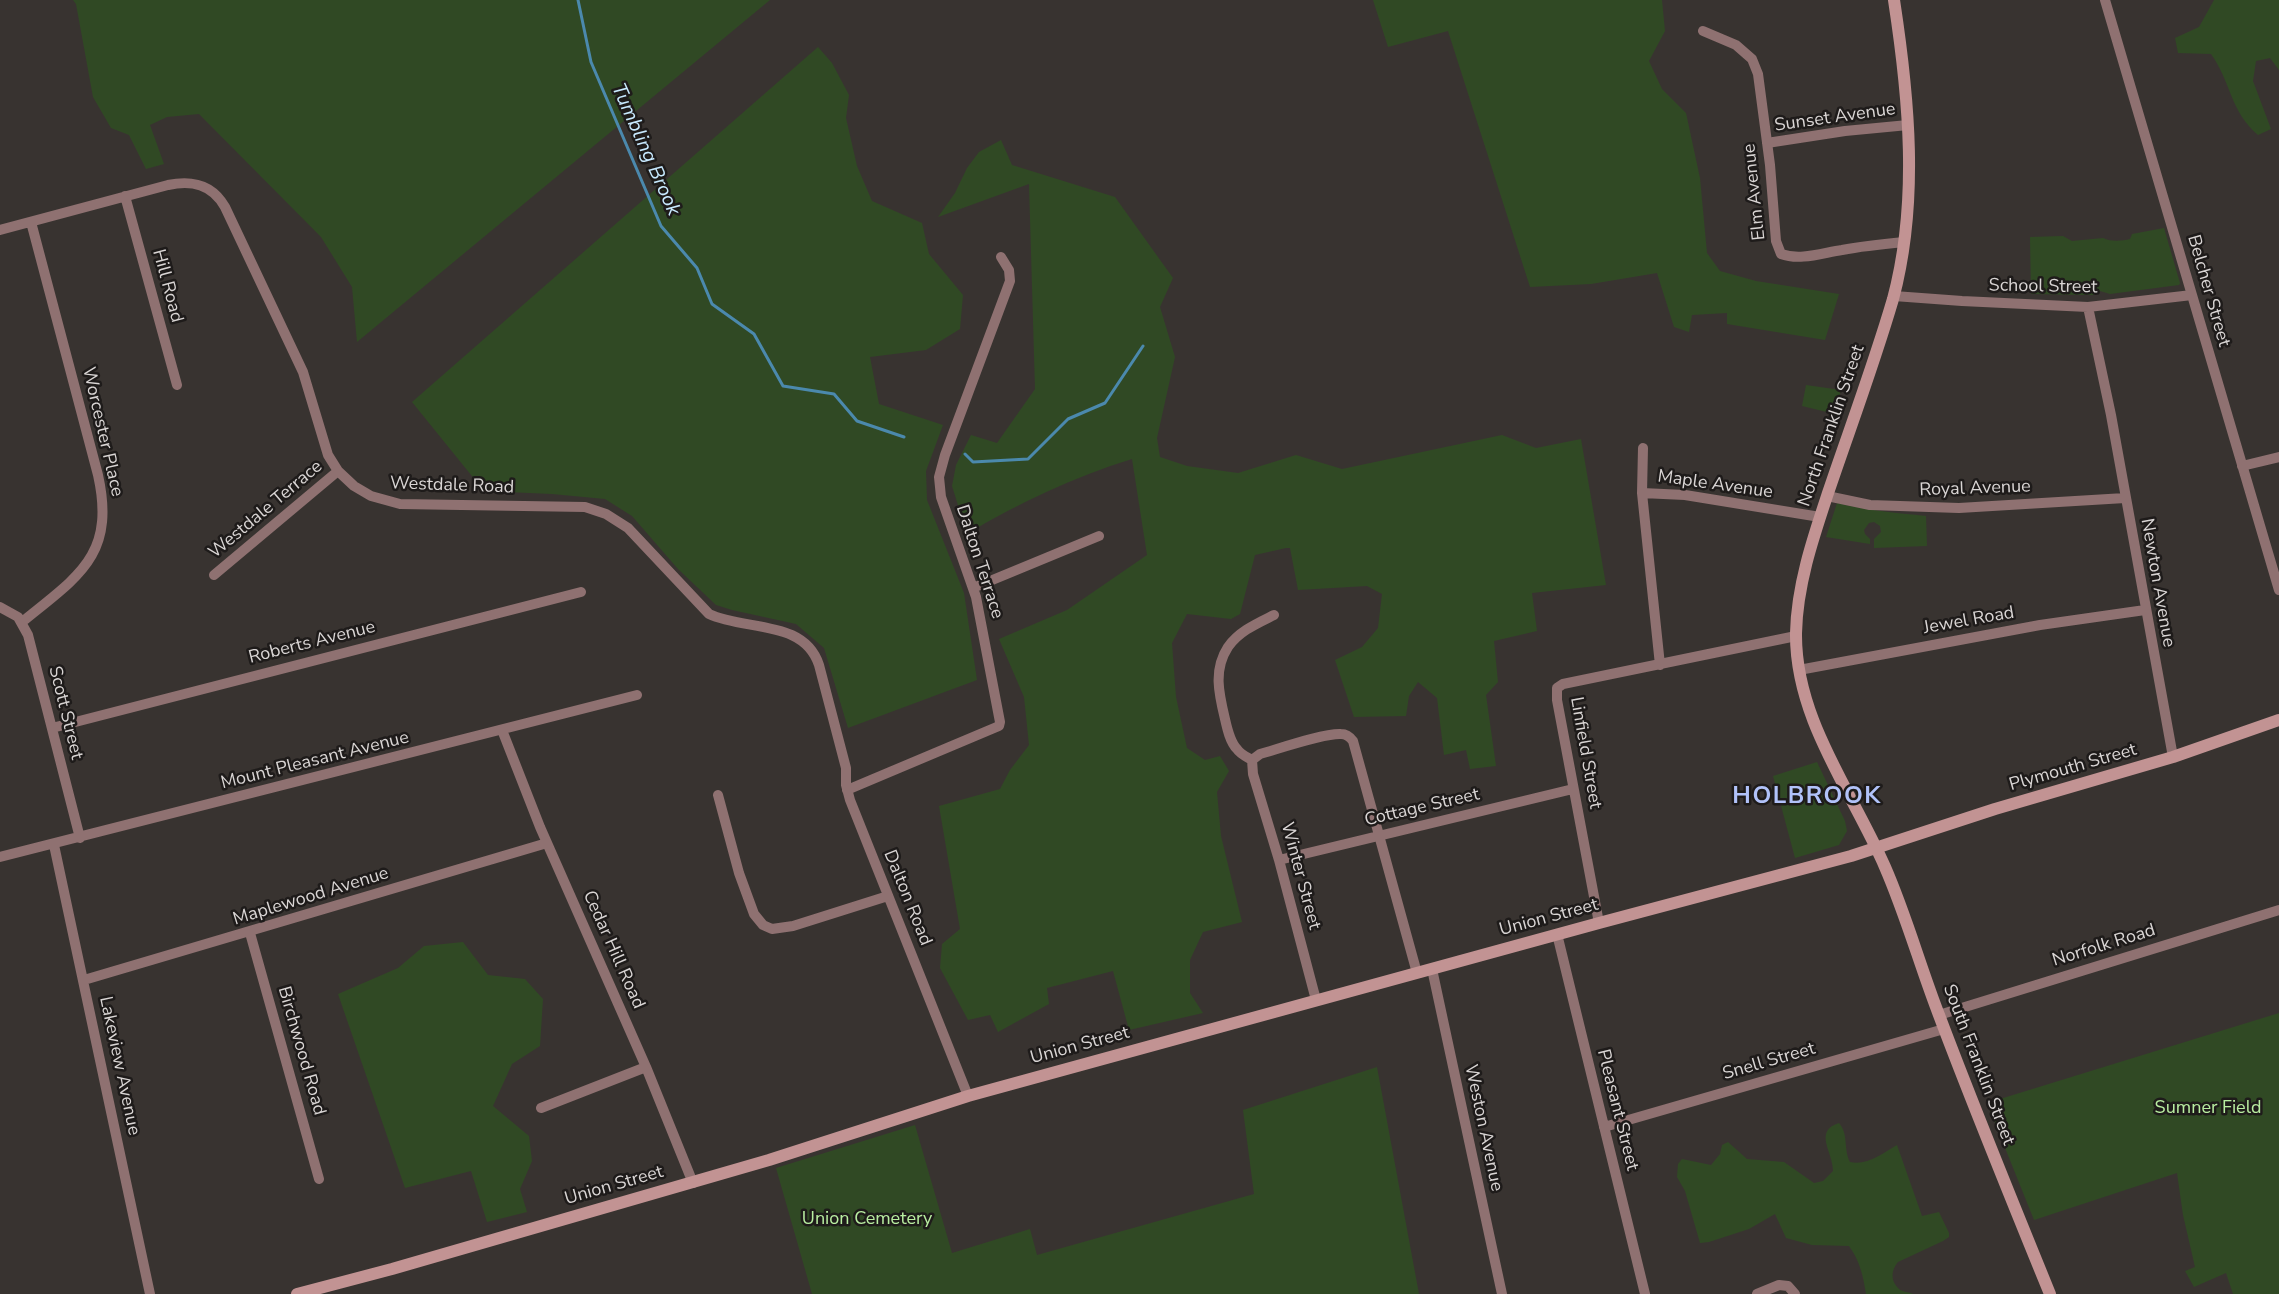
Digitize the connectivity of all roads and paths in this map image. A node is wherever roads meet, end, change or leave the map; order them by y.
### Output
1 (1894, 0) edge
2 (2105, 0) edge
3 (1703, 31) dead end
4 (1908, 124) junction
5 (1767, 143) junction
6 (125, 196) junction
7 (31, 222) junction
8 (0, 230) edge
9 (1904, 242) junction
10 (1001, 257) dead end
11 (2192, 295) junction
12 (1893, 296) junction
13 (2088, 307) junction
14 (177, 385) dead end
15 (1643, 448) dead end
16 (2279, 458) edge
17 (2242, 466) junction
18 (338, 471) junction
19 (1642, 493) junction
20 (1827, 496) junction
21 (2125, 498) junction
22 (1820, 517) junction
23 (1099, 536) dead end
24 (214, 575) dead end
25 (973, 588) junction
26 (2279, 590) edge
27 (581, 592) dead end
28 (0, 607) edge
29 (2145, 610) junction
30 (1274, 615) dead end
31 (22, 622) junction
32 (1796, 636) junction
33 (1660, 665) junction
34 (1799, 670) junction
35 (637, 695) dead end
36 (831, 709) joint
37 (2279, 720) edge
38 (52, 728) junction
39 (502, 730) junction
40 (2173, 757) junction
41 (1252, 760) junction
42 (1573, 789) junction
43 (847, 790) junction
44 (718, 795) dead end
45 (1379, 835) junction
46 (80, 838) junction
47 (547, 843) junction
48 (54, 844) junction
49 (1876, 848) junction
50 (0, 857) edge
51 (1279, 860) junction
52 (888, 896) junction
53 (2279, 910) edge
54 (1599, 923) junction
55 (250, 933) junction
56 (1557, 934) junction
57 (1432, 969) junction
58 (1416, 973) junction
59 (84, 980) junction
60 (1317, 1000) junction
61 (1939, 1015) junction
62 (1944, 1029) junction
63 (646, 1067) junction
64 (969, 1096) junction
65 (541, 1108) dead end
66 (1604, 1127) junction
67 (318, 1179) dead end
68 (693, 1183) junction
69 (150, 1294) edge
70 (297, 1294) edge
71 (1502, 1294) edge
72 (1645, 1294) edge
73 (1757, 1294) edge
74 (1795, 1294) edge
75 (2050, 1294) edge

1 - 4 main road, North Franklin Street
2 - 11 street, Belcher Street
3 - 5 street, Elm Avenue
4 - 5 street, Sunset Avenue
4 - 9 main road, North Franklin Street
5 - 9 street, Elm Avenue
6 - 7 street, Westdale Road
6 - 14 street, Hill Road
6 - 18 street, Westdale Road
7 - 8 street, Westdale Road
7 - 31 street, Worcester Place
9 - 12 main road, North Franklin Street
10 - 25 street, Dalton Terrace
11 - 13 street, School Street
11 - 17 street, Belcher Street
12 - 13 street, School Street
12 - 20 main road, North Franklin Street
13 - 21 street, Newton Avenue
15 - 19 street, Maple Avenue
16 - 17 street
17 - 26 street, Belcher Street
18 - 24 street, Westdale Terrace
18 - 36 street, Westdale Road
19 - 22 street, Maple Avenue
19 - 33 street, Maple Avenue
20 - 21 street, Royal Avenue
20 - 22 main road, North Franklin Street
21 - 29 street, Newton Avenue
22 - 32 main road, North Franklin Street
23 - 25 street
25 - 43 street, Dalton Terrace
27 - 38 street, Roberts Avenue
28 - 31 street
29 - 34 street, Jewel Road
29 - 40 street, Newton Avenue
30 - 41 street
31 - 38 street, Scott Street
32 - 33 street, Linfield Street
32 - 34 main road, North Franklin Street
33 - 42 street, Linfield Street
34 - 49 main road, North Franklin Street
35 - 39 street, Mount Pleasant Avenue
36 - 43 street, Dalton Road
37 - 40 main road, Plymouth Street
38 - 46 street, Scott Street
39 - 46 street, Mount Pleasant Avenue
39 - 47 street, Cedar Hill Road
40 - 49 main road, Plymouth Street
41 - 45 street
41 - 51 street, Winter Street
42 - 45 street, Cottage Street
42 - 54 street, Linfield Street
43 - 52 street, Dalton Road
44 - 52 street
45 - 51 street, Cottage Street
45 - 58 street
46 - 48 street, Mount Pleasant Avenue
47 - 55 street, Maplewood Avenue
47 - 63 street, Cedar Hill Road
48 - 50 street, Mount Pleasant Avenue
48 - 59 street, Lakeview Avenue
49 - 54 main road, Union Street
49 - 61 main road, South Franklin Street
51 - 60 street, Winter Street
52 - 64 street, Dalton Road
53 - 61 street, Norfolk Road
54 - 56 main road, Union Street
55 - 59 street, Maplewood Avenue
55 - 67 street, Birchwood Road
56 - 57 main road, Union Street
56 - 66 street, Pleasant Street
57 - 58 main road, Union Street
57 - 71 street, Weston Avenue
58 - 60 main road, Union Street
59 - 69 street, Lakeview Avenue
60 - 64 main road, Union Street
61 - 62 main road, South Franklin Street
62 - 66 street, Snell Street
62 - 75 main road, South Franklin Street
63 - 65 street
63 - 68 street, Cedar Hill Road
64 - 68 main road, Union Street
66 - 72 street, Pleasant Street
68 - 70 main road, Union Street
73 - 74 street

